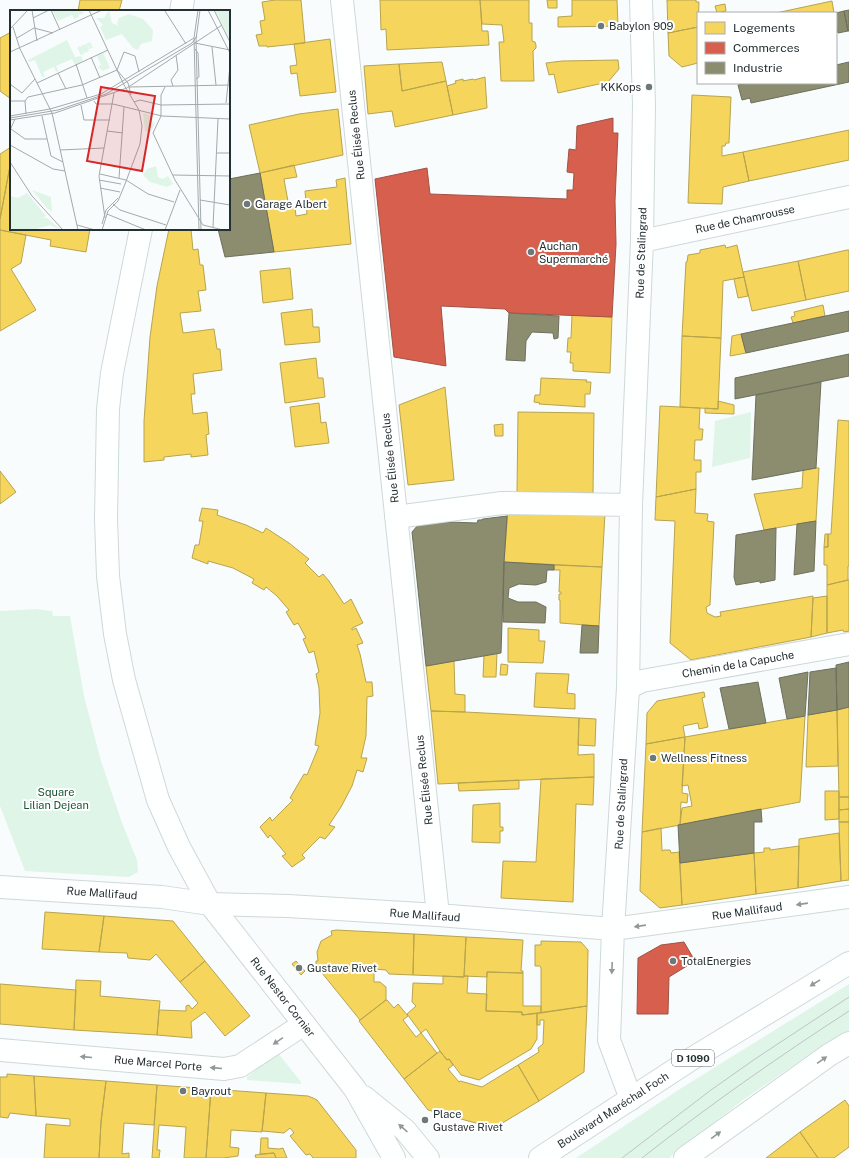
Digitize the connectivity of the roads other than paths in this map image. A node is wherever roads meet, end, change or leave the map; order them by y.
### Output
1 (183, 0) edge
2 (342, 0) edge
3 (641, 0) edge
4 (181, 10) edge
5 (849, 197) edge
6 (141, 230) edge
7 (642, 241) junction
8 (631, 505) junction
9 (396, 517) junction
10 (849, 644) edge
11 (628, 688) junction
12 (0, 887) edge
13 (849, 897) edge
14 (210, 904) junction
15 (438, 915) junction
16 (613, 929) junction
17 (849, 963) edge
18 (304, 1024) junction
19 (849, 1042) edge
20 (0, 1050) edge
21 (355, 1089) junction
22 (631, 1099) junction
23 (394, 1158) edge
24 (428, 1158) edge
25 (540, 1158) edge
26 (685, 1158) edge

1 - 4 street
2 - 9 street, Rue Élisée Reclus
3 - 7 street, Rue de Stalingrad
5 - 7 street, Rue de Chamrousse
6 - 14 street, Rue Nestor Cornier
7 - 8 street, Rue de Stalingrad
8 - 9 street
8 - 11 street, Rue de Stalingrad
9 - 15 street, Rue Élisée Reclus
10 - 11 street, Chemin de la Capuche
11 - 16 street, Rue de Stalingrad
12 - 14 street, Rue Mallifaud
13 -> 16 street, Rue Mallifaud
14 - 15 street, Rue Mallifaud
14 - 18 street, Rue Nestor Cornier
15 - 16 street, Rue Mallifaud
16 -> 22 street, Rue de Stalingrad
17 -> 22 street, Boulevard Maréchal Foch / D 1090
18 -> 20 street, Rue Marcel Porte
18 - 21 street, Rue Nestor Cornier
26 -> 19 street
21 - 23 street, Rue Nestor Cornier
24 -> 21 street, Rue Nestor Cornier
22 - 25 street, Boulevard Maréchal Foch / D 1090

